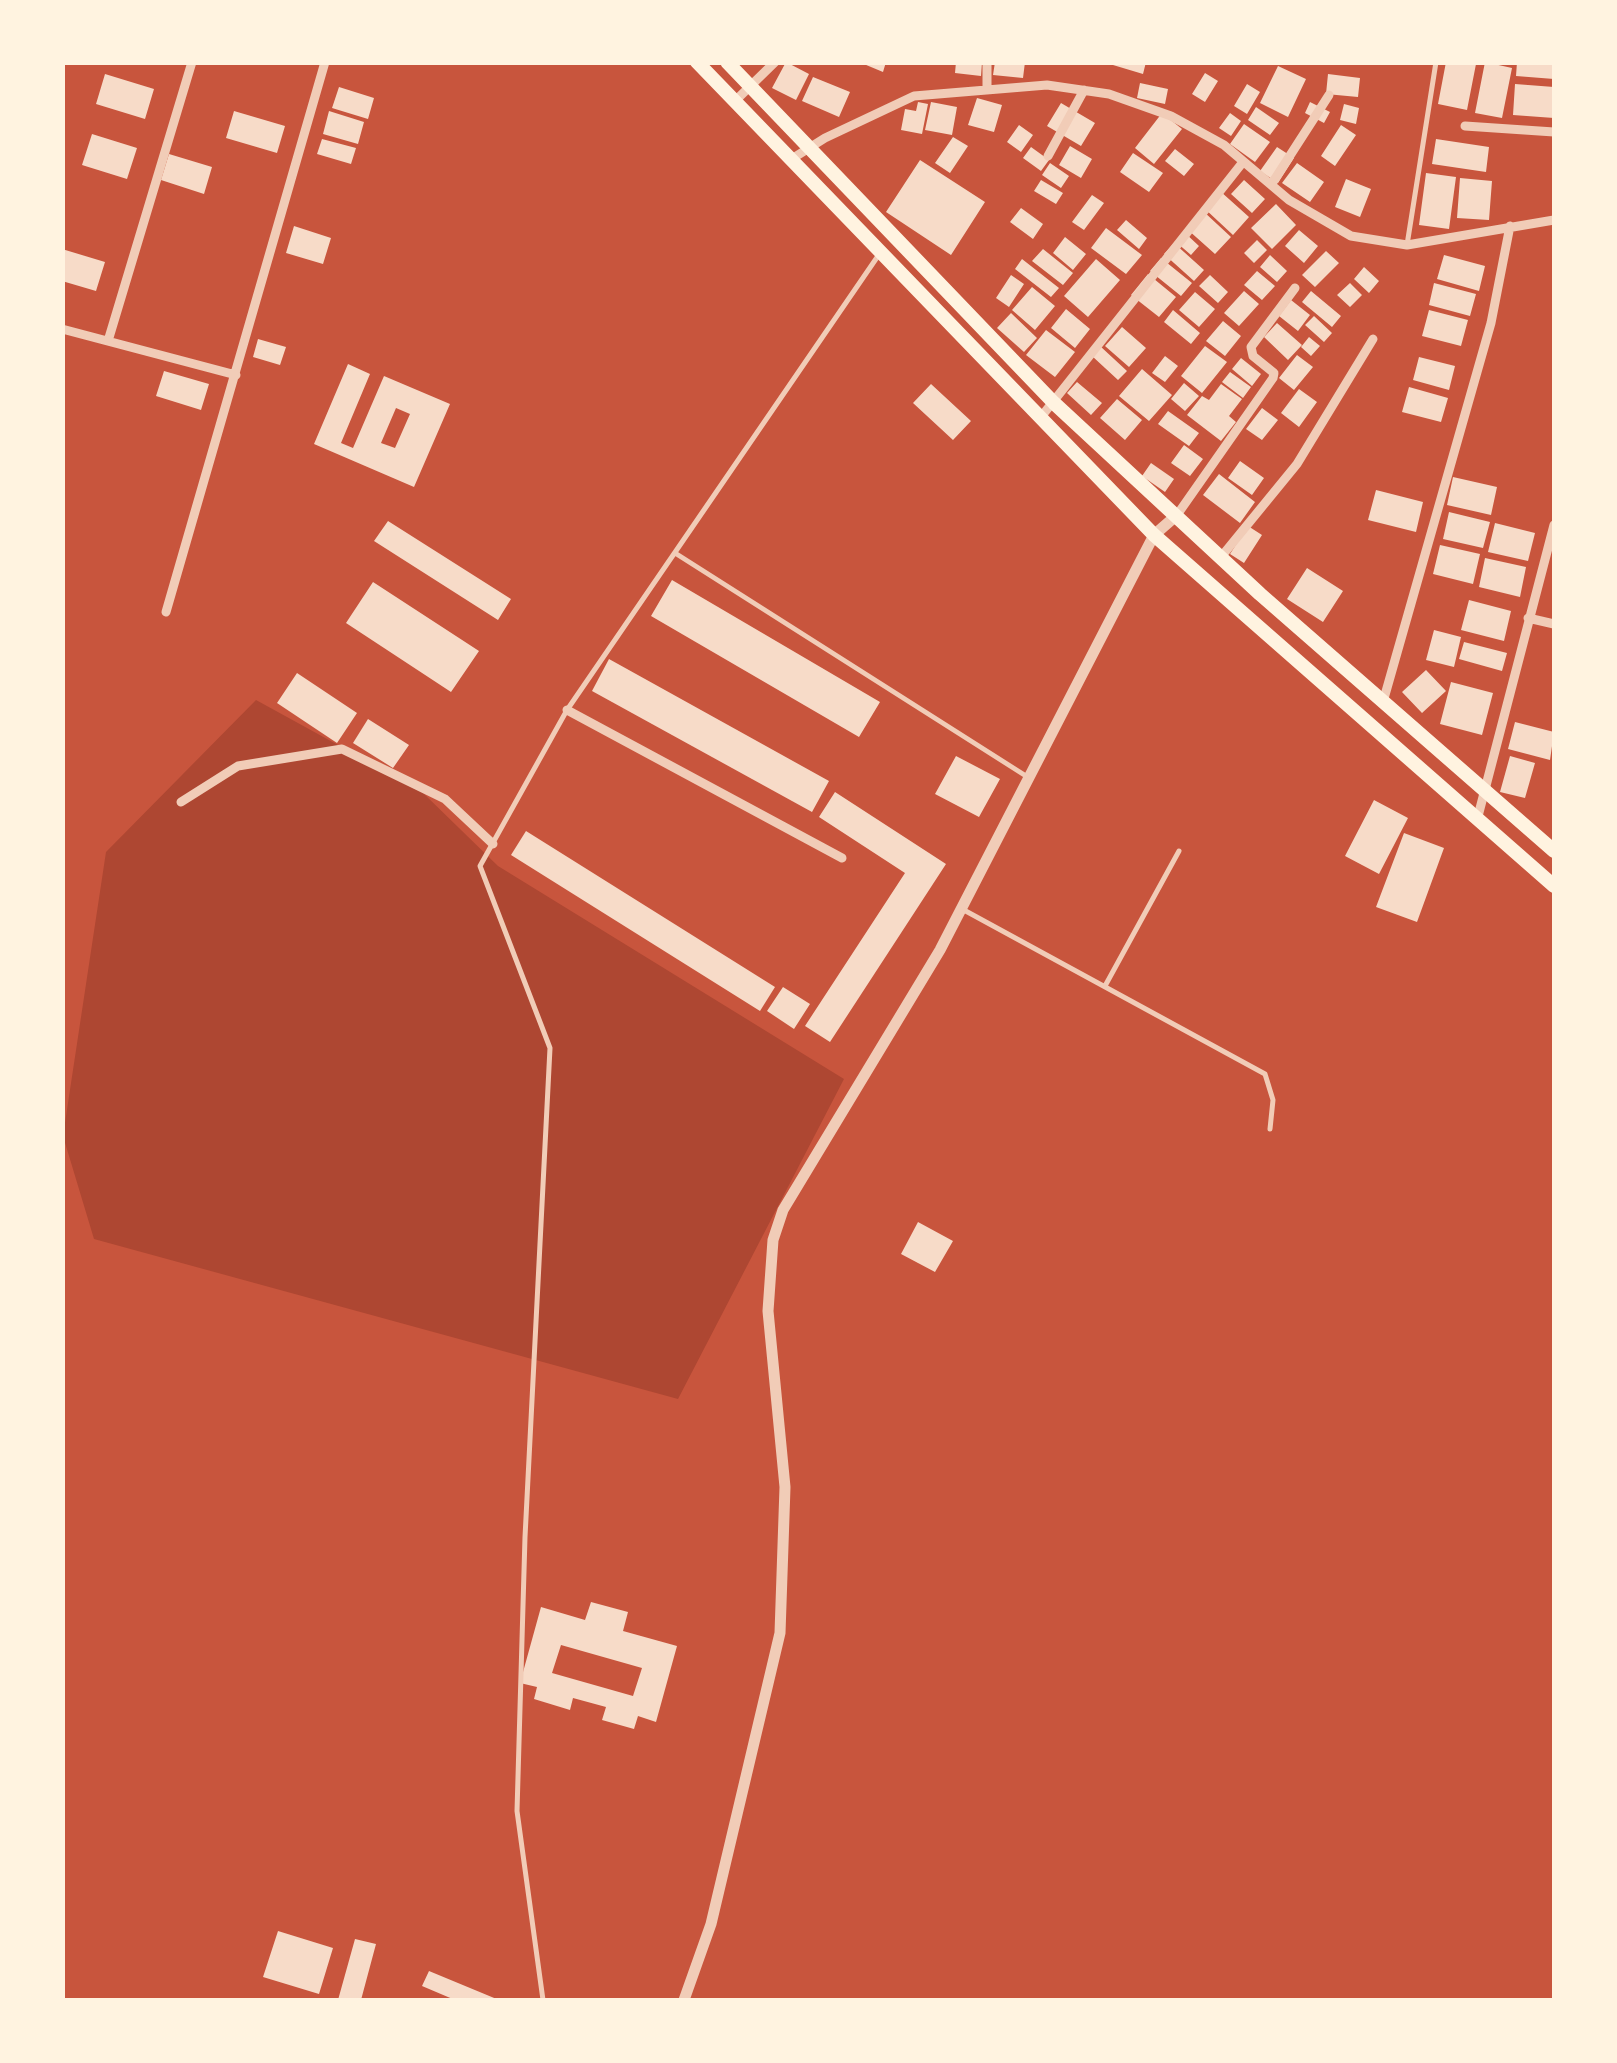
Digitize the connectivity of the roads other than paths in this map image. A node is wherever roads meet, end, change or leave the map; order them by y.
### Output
1 (192, 62) edge
2 (326, 62) edge
3 (697, 62) edge
4 (727, 62) edge
5 (775, 62) edge
6 (987, 62) edge
7 (1436, 62) edge
8 (749, 86) junction
9 (987, 87) junction
10 (1084, 90) junction
11 (1329, 96) dead end
12 (734, 102) junction
13 (1466, 126) dead end
14 (1554, 132) edge
15 (808, 150) junction
16 (1048, 156) dead end
17 (790, 160) junction
18 (1243, 162) junction
19 (1271, 185) junction
20 (1554, 220) edge
21 (1510, 226) junction
22 (1407, 245) junction
23 (880, 252) junction
24 (1295, 288) dead end
25 (62, 330) edge
26 (1373, 339) dead end
27 (108, 341) junction
28 (236, 374) junction
29 (1054, 402) junction
30 (1041, 416) junction
31 (1177, 516) junction
32 (1554, 525) edge
33 (1154, 535) junction
34 (675, 553) junction
35 (1221, 556) junction
36 (166, 612) dead end
37 (1528, 618) junction
38 (1554, 624) edge
39 (1383, 703) junction
40 (567, 710) junction
41 (1029, 778) junction
42 (1484, 791) junction
43 (181, 802) dead end
44 (1477, 820) junction
45 (493, 844) junction
46 (1554, 850) edge
47 (1179, 851) dead end
48 (842, 858) dead end
49 (1554, 886) edge
50 (961, 909) junction
51 (1105, 986) junction
52 (1270, 1129) dead end
53 (543, 2000) edge
54 (684, 2000) edge

1 - 27 street
2 - 28 street
3 - 12 main road
4 - 8 main road
5 - 8 street
6 - 9 street
7 - 22 lane
8 - 12 street
8 - 15 main road
9 - 10 street
9 - 15 street
10 - 16 street
10 - 18 street
11 - 19 street
12 - 17 main road
13 - 14 street
15 - 17 street
15 - 29 main road
17 - 23 main road
18 - 19 street
18 - 29 street
19 - 22 street
20 - 21 street
21 - 22 street
21 - 39 street
23 - 30 main road
23 - 34 lane
24 - 31 street
25 - 27 street
26 - 35 street
27 - 28 street
28 - 36 street
29 - 30 street
29 - 31 main road
30 - 33 main road
31 - 33 street
31 - 35 main road
32 - 37 street
33 - 41 street
33 - 44 main road
34 - 40 lane
34 - 41 lane
35 - 39 main road
37 - 38 street
37 - 42 street
39 - 42 main road
40 - 45 lane
40 - 48 street
41 - 50 street
42 - 44 street
42 - 46 main road
43 - 45 street
44 - 49 main road
45 - 53 lane
47 - 51 lane
50 - 51 lane
50 - 54 street
51 - 52 lane

